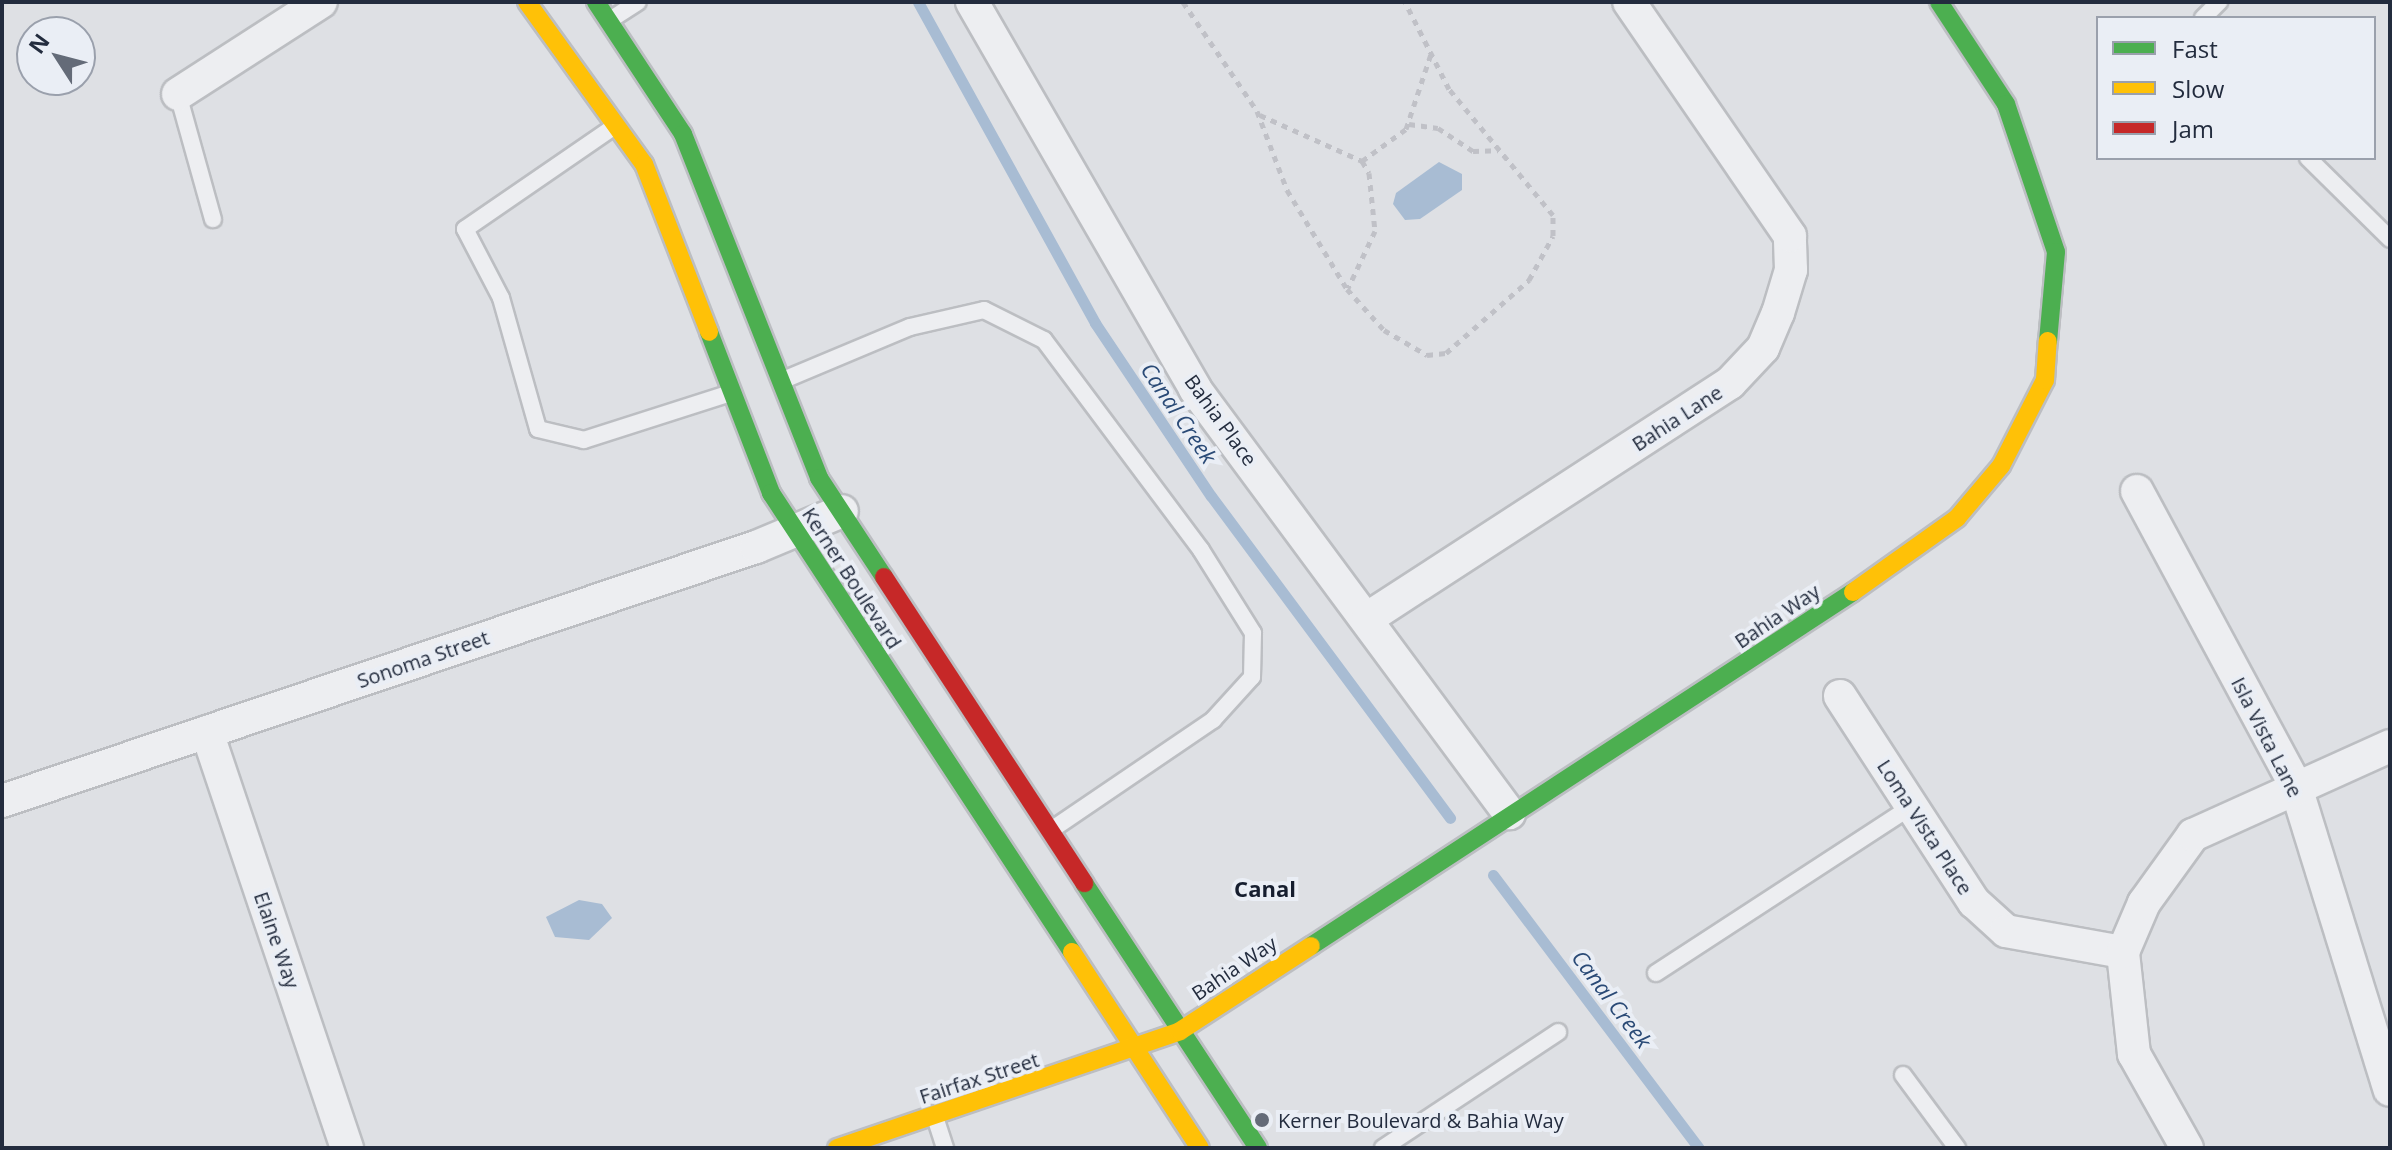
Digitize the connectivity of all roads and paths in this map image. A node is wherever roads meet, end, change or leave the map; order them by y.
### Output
1 (321, 2) edge
2 (527, 2) edge
3 (596, 2) edge
4 (638, 2) edge
5 (972, 2) edge
6 (1183, 2) edge
7 (1405, 2) edge
8 (1629, 2) edge
9 (1939, 2) edge
10 (609, 21) junction
11 (1431, 52) junction
12 (178, 94) joint
13 (1260, 115) junction
14 (618, 123) junction
15 (1409, 124) junction
16 (1498, 150) junction
17 (2310, 160) edge
18 (1362, 161) junction
19 (213, 219) dead end
20 (2390, 239) edge
21 (1347, 289) junction
22 (781, 381) junction
23 (732, 393) junction
24 (2137, 491) dead end
25 (842, 511) junction
26 (793, 528) junction
27 (1368, 618) junction
28 (1840, 696) dead end
29 (207, 732) junction
30 (2390, 746) edge
31 (2295, 784) junction
32 (2, 801) edge
33 (1911, 807) junction
34 (1509, 813) junction
35 (1050, 831) junction
36 (2123, 952) junction
37 (1656, 973) dead end
38 (1180, 1031) junction
39 (1558, 1032) dead end
40 (1135, 1049) junction
41 (1903, 1075) dead end
42 (2390, 1090) edge
43 (934, 1116) junction
44 (347, 1148) edge
45 (837, 1148) edge
46 (945, 1148) edge
47 (1200, 1148) edge
48 (1258, 1148) edge
49 (1383, 1148) edge
50 (1957, 1148) edge
51 (2187, 1148) edge

1 - 12 street
2 - 14 street, Kerner Boulevard
3 - 10 street, Kerner Boulevard
4 - 10 lane
5 - 27 street, Bahia Place
6 - 13 path
7 - 11 path
8 - 27 street, Bahia Lane
9 - 34 street, Bahia Way
10 - 22 street, Kerner Boulevard
11 - 15 path
11 - 16 path
12 - 19 lane
13 - 18 path
13 - 21 path
14 - 23 street, Kerner Boulevard
14 - 23 lane
15 - 16 path
15 - 18 path
16 - 21 path
17 - 20 lane
18 - 21 path
22 - 25 street, Kerner Boulevard
22 - 35 lane
23 - 26 street, Kerner Boulevard
24 - 31 street, Isla Vista Lane
25 - 26 street, Sonoma Street
25 - 35 street, Kerner Boulevard
26 - 29 street, Sonoma Street
26 - 40 street, Kerner Boulevard
27 - 34 street, Bahia Place
28 - 33 street, Loma Vista Place
29 - 32 street, Sonoma Street
29 - 44 street, Elaine Way
30 - 31 street
31 - 36 street
31 - 42 street, Isla Vista Lane
33 - 36 street, Loma Vista Place
33 - 37 lane
34 - 38 street, Bahia Way
35 - 38 street, Kerner Boulevard
36 - 51 street
38 - 40 street, Bahia Way
38 - 48 street, Kerner Boulevard
39 - 49 lane
40 - 43 street, Fairfax Street
40 - 47 street, Kerner Boulevard
41 - 50 lane
43 - 45 street, Fairfax Street
43 - 46 lane

